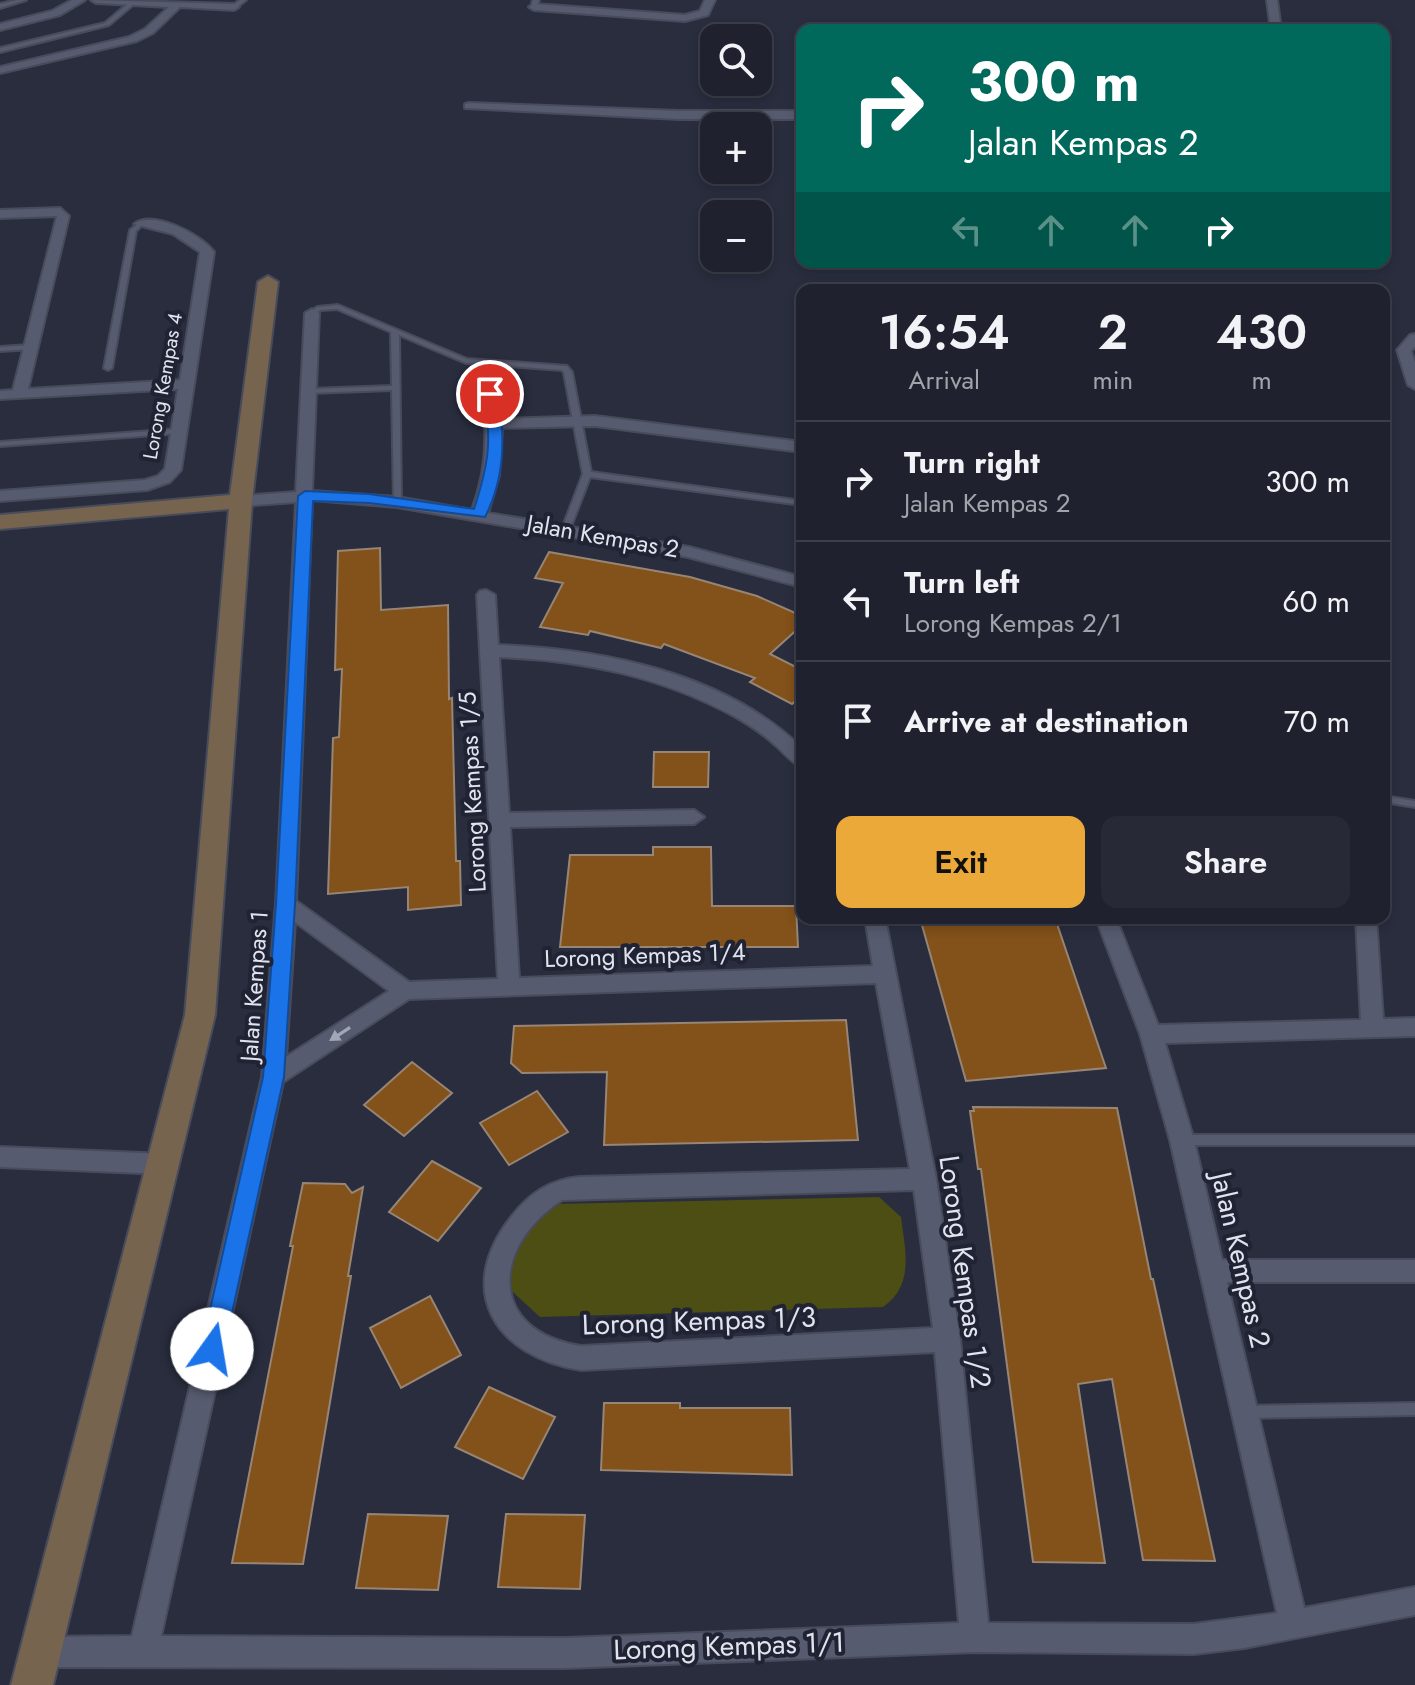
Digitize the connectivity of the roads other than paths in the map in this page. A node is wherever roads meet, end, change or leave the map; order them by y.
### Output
1 (23, 0) edge
2 (80, 0) edge
3 (96, 0) edge
4 (710, 0) edge
5 (1272, 0) edge
6 (132, 3) junction
7 (239, 4) edge
8 (535, 4) edge
9 (0, 6) edge
10 (176, 6) junction
11 (1275, 24) edge
12 (0, 27) edge
13 (0, 50) edge
14 (0, 70) edge
15 (469, 106) dead end
16 (796, 115) edge
17 (0, 214) edge
18 (140, 224) joint
19 (268, 282) dead end
20 (312, 313) joint
21 (395, 332) junction
22 (1415, 338) edge
23 (30, 347) junction
24 (0, 349) edge
25 (484, 364) junction
26 (108, 368) dead end
27 (187, 384) junction
28 (1415, 385) edge
29 (394, 388) junction
30 (310, 391) junction
31 (19, 394) junction
32 (0, 395) edge
33 (577, 420) junction
34 (497, 424) junction
35 (180, 431) junction
36 (0, 444) edge
37 (796, 446) edge
38 (587, 474) junction
39 (45, 493) junction
40 (0, 496) edge
41 (305, 496) junction
42 (241, 501) junction
43 (397, 502) junction
44 (796, 502) edge
45 (479, 514) junction
46 (37, 519) junction
47 (0, 522) edge
48 (566, 529) junction
49 (796, 577) edge
50 (486, 595) dead end
51 (490, 651) junction
52 (796, 755) edge
53 (1390, 800) edge
54 (1415, 804) edge
55 (694, 817) dead end
56 (500, 820) junction
57 (286, 904) junction
58 (876, 924) edge
59 (1108, 924) edge
60 (1366, 924) edge
61 (886, 974) junction
62 (509, 986) junction
63 (405, 991) junction
64 (1372, 1026) junction
65 (1415, 1027) edge
66 (1151, 1034) junction
67 (273, 1077) junction
68 (1182, 1140) junction
69 (1415, 1140) edge
70 (0, 1157) edge
71 (165, 1164) junction
72 (924, 1179) junction
73 (1214, 1271) junction
74 (1415, 1271) edge
75 (947, 1339) junction
76 (1415, 1409) edge
77 (1244, 1412) junction
78 (1415, 1601) edge
79 (1293, 1622) junction
80 (975, 1637) junction
81 (143, 1650) junction
82 (40, 1652) junction
83 (32, 1685) edge

1 - 9 lane
2 - 12 street
3 - 6 street
4 - 8 street
5 - 11 street
6 - 10 street
6 - 13 lane
7 - 10 street
10 - 14 street
15 - 16 street
17 - 23 street
18 - 26 lane
18 - 27 street, Lorong Kempas 4
19 - 42 street
20 - 21 lane
20 - 30 street, Jalan Kempas 1
21 - 25 lane
21 - 29 lane
22 - 28 street
23 - 24 lane
23 - 31 street
25 - 33 lane
25 - 34 street
27 - 31 street
27 - 35 street, Lorong Kempas 4
29 - 30 lane
29 - 43 lane
30 - 41 street, Jalan Kempas 1
31 - 32 street
33 - 34 street
33 - 37 street
33 - 38 lane
34 - 45 street
35 - 36 lane
35 - 39 street, Lorong Kempas 4
38 - 44 lane
38 - 48 lane
39 - 40 street, Lorong Kempas 4
39 - 46 street
41 - 42 street, Jalan Kempas 2
41 - 43 street, Jalan Kempas 2
41 - 57 street, Jalan Kempas 1
42 - 46 street
42 - 71 street
43 - 45 street, Jalan Kempas 2
45 - 48 street, Jalan Kempas 2
46 - 47 street
48 - 49 street, Jalan Kempas 2
50 - 51 street, Lorong Kempas 1/5
51 - 52 street
51 - 56 street, Lorong Kempas 1/5
53 - 54 lane
55 - 56 street
56 - 62 street, Lorong Kempas 1/5
57 - 63 street
57 - 67 street, Jalan Kempas 1
58 - 61 street, Lorong Kempas 1/2
59 - 66 street, Jalan Kempas 2
60 - 64 street
61 - 62 street, Lorong Kempas 1/4
61 - 72 street, Lorong Kempas 1/2
62 - 63 street, Lorong Kempas 1/4
63 -> 67 street
64 - 65 street
64 - 66 street
66 - 68 street, Jalan Kempas 2
67 - 81 street, Jalan Kempas 1
68 - 69 lane
68 - 73 street, Jalan Kempas 2
70 - 71 street
71 - 82 street
72 - 75 street, Lorong Kempas 1/2
72 - 75 street, Lorong Kempas 1/3
73 - 74 street
73 - 77 street, Jalan Kempas 2
75 - 80 street, Lorong Kempas 1/2
76 - 77 lane
77 - 79 street, Jalan Kempas 2
78 - 79 street, Lorong Kempas 1/1
79 - 80 street, Lorong Kempas 1/1
80 - 81 street, Lorong Kempas 1/1
81 - 82 street, Lorong Kempas 1/1
82 - 83 street

